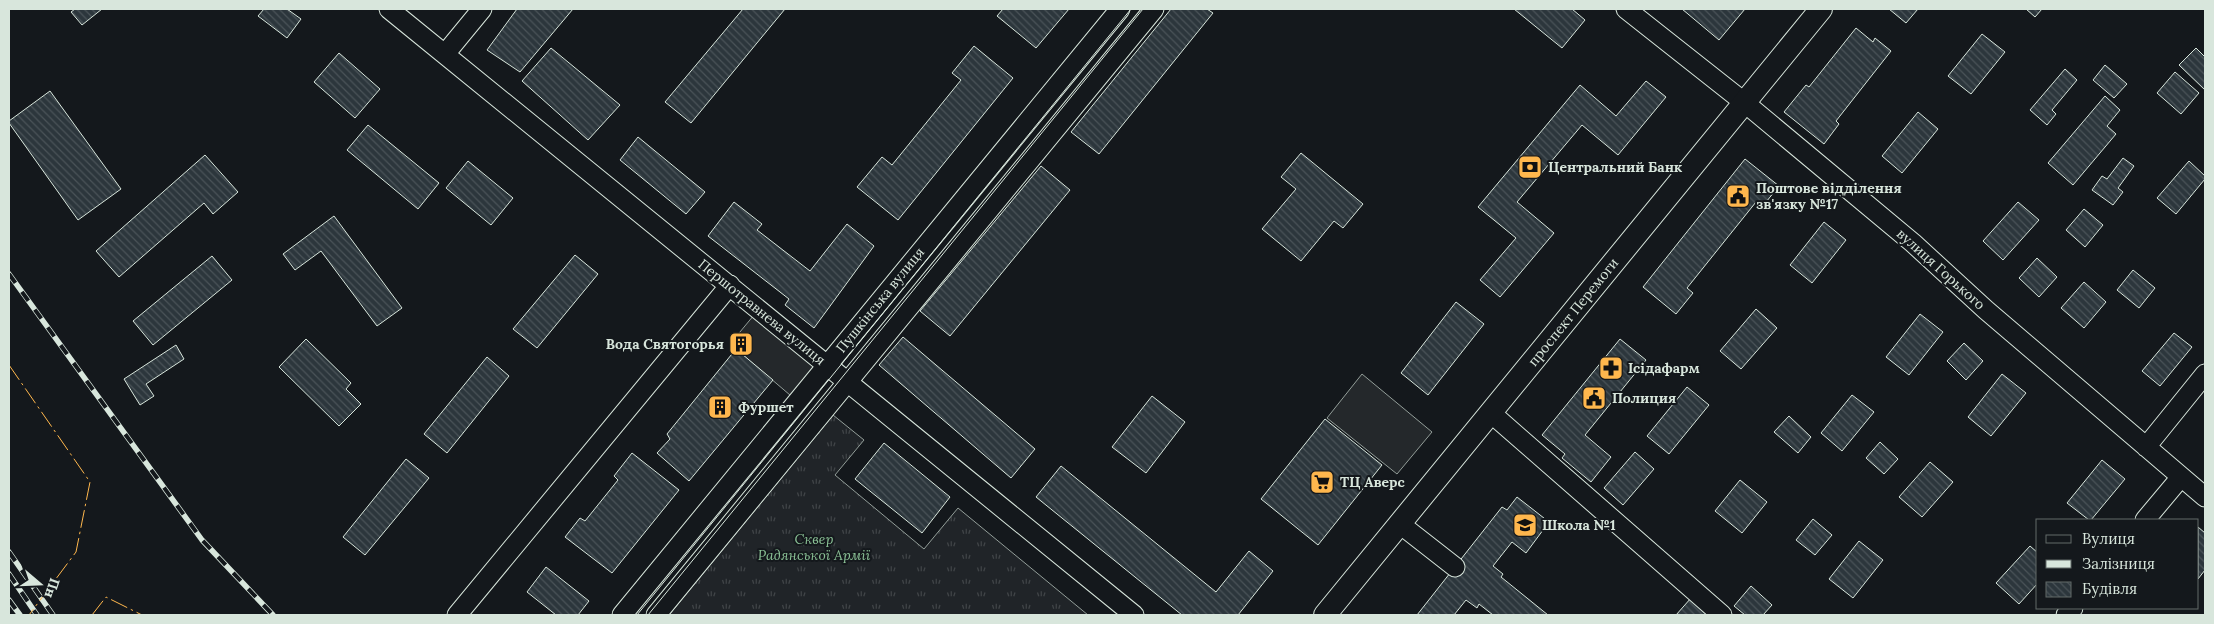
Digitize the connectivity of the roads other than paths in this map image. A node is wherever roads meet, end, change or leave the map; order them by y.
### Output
1 (389, 9) edge
2 (482, 9) edge
3 (1120, 9) edge
4 (1154, 9) edge
5 (1626, 9) edge
6 (1821, 9) edge
7 (445, 54) junction
8 (1745, 103) junction
9 (730, 285) junction
10 (827, 365) junction
11 (2205, 374) edge
12 (848, 381) junction
13 (1491, 413) junction
14 (2146, 447) junction
15 (2181, 477) junction
16 (2205, 497) edge
17 (2146, 519) edge
18 (1400, 524) junction
19 (1454, 567) dead end
20 (457, 615) edge
21 (622, 615) edge
22 (656, 615) edge
23 (1134, 615) edge
24 (1326, 615) edge
25 (1722, 615) edge

1 - 7 street, Першотравнева вулиця
2 - 7 street
3 - 10 street, Пушкінська вулиця
4 - 12 street, Пушкінська вулиця
5 - 8 street, вулиця Горького
6 - 8 main road, проспект Перемоги
7 - 9 street, Першотравнева вулиця
8 - 13 main road, проспект Перемоги
8 - 14 street, вулиця Горького
9 - 10 street, Першотравнева вулиця
9 - 20 street
10 - 12 street, Першотравнева вулиця
10 - 21 street, Пушкінська вулиця
11 - 14 street
12 - 22 street, Пушкінська вулиця
12 - 23 street, Першотравнева вулиця
13 - 18 main road, проспект Перемоги
13 - 25 street
14 - 15 street, вулиця Горького
15 - 16 street, вулиця Горького
15 - 17 street
18 - 19 street
18 - 24 main road, проспект Перемоги

